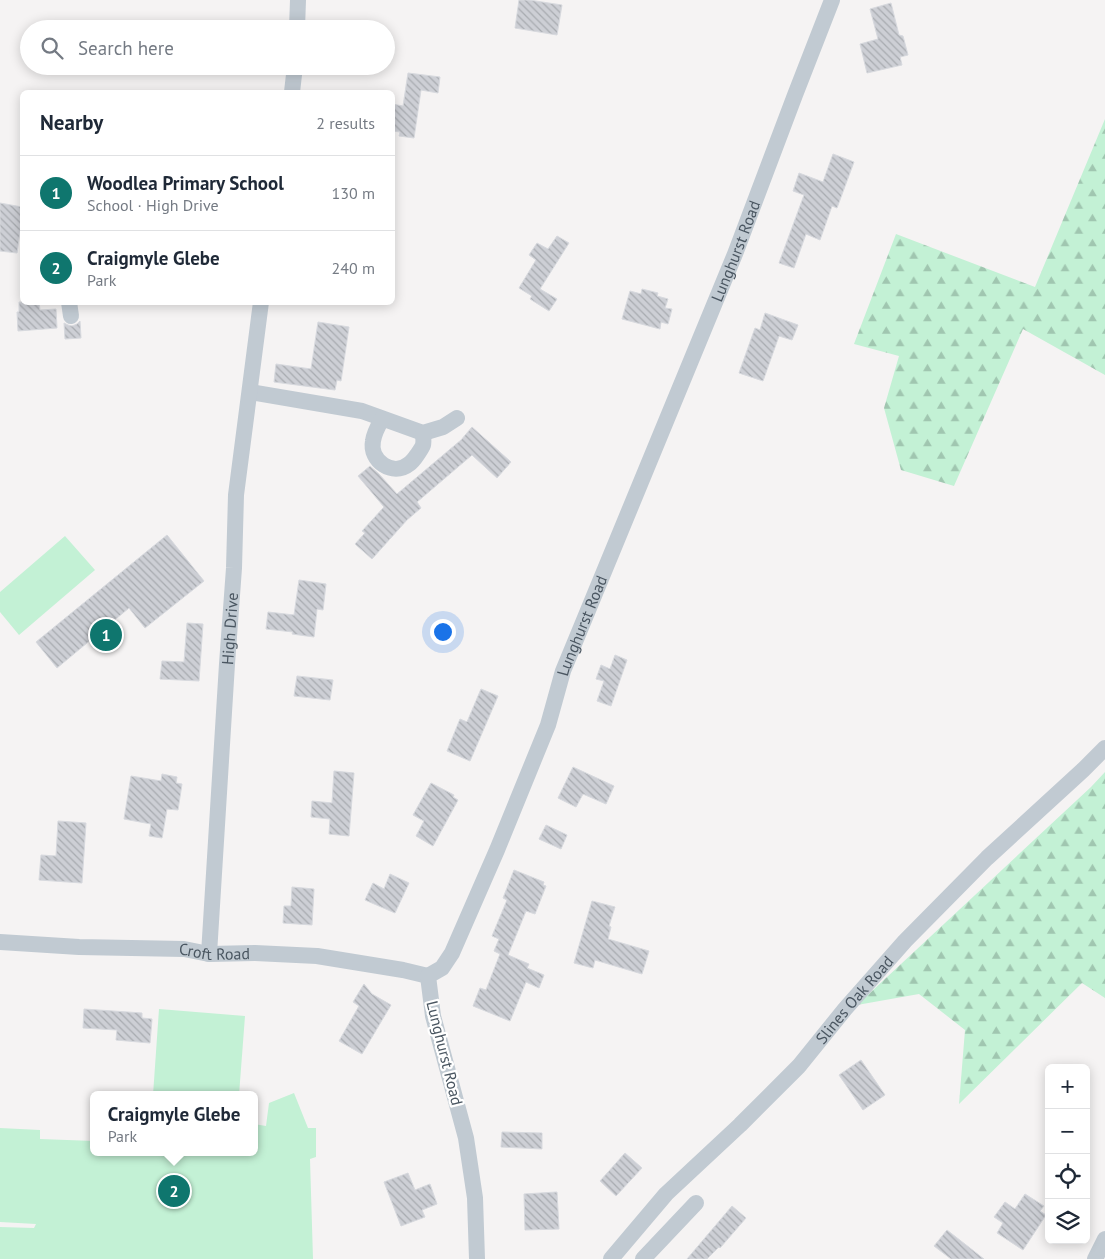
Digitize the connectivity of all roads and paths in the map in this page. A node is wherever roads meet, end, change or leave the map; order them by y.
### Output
1 (298, 0) edge
2 (832, 0) edge
3 (297, 20) edge
4 (294, 75) edge
5 (292, 90) edge
6 (262, 305) edge
7 (250, 392) junction
8 (457, 418) dead end
9 (382, 419) junction
10 (423, 433) junction
11 (1105, 748) edge
12 (0, 942) edge
13 (209, 954) junction
14 (428, 976) junction
15 (696, 1203) dead end
16 (1105, 1239) edge
17 (477, 1259) edge
18 (611, 1259) edge
19 (643, 1259) edge
20 (1095, 1259) edge

1 - 3 street
2 - 14 street, Lunghurst Road
4 - 5 street
6 - 7 street, High Drive
7 - 9 street
7 - 13 street, High Drive
8 - 10 street
9 - 10 street
9 - 10 street
11 - 18 street, Slines Oak Road
12 - 13 street, Croft Road
13 - 14 street, Croft Road
14 - 17 street, Lunghurst Road
15 - 19 street
16 - 20 street

